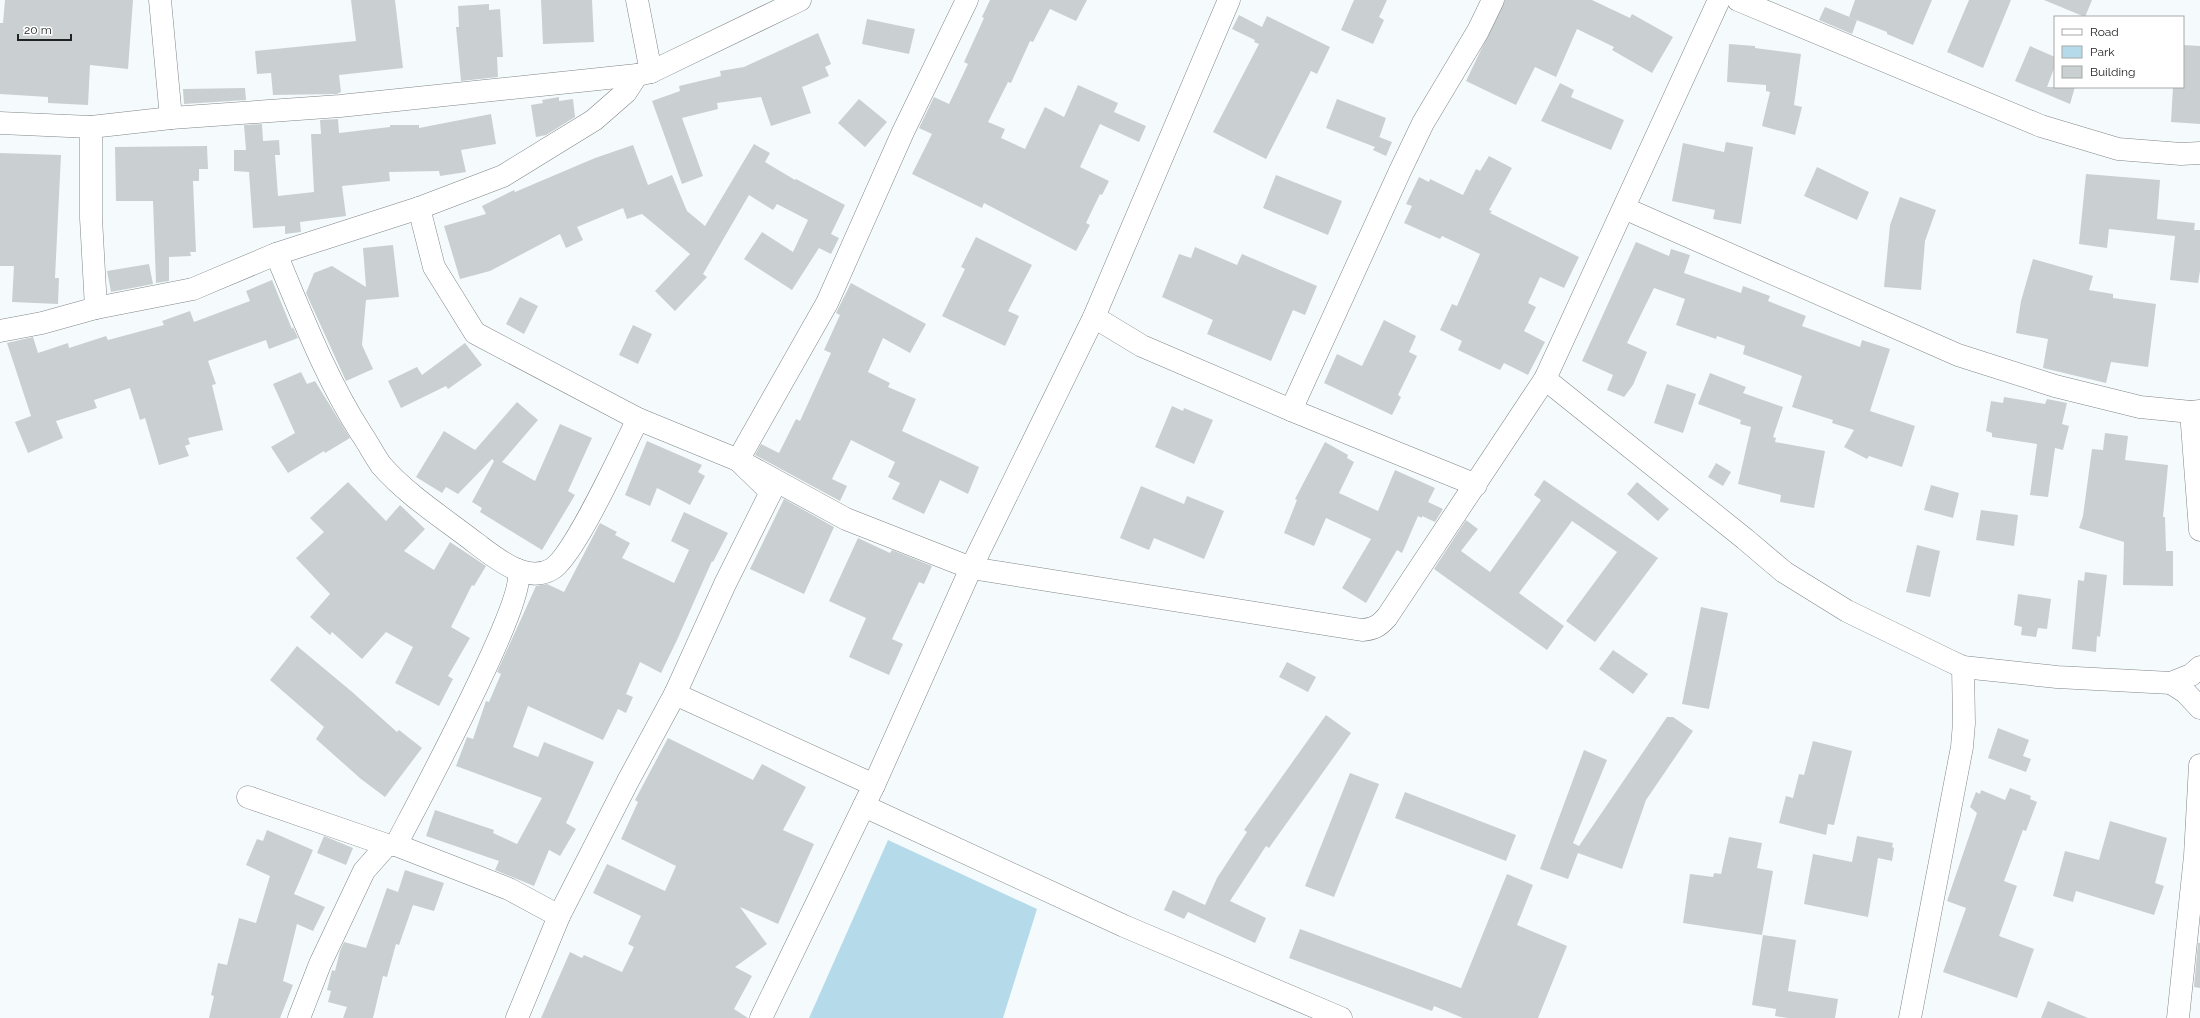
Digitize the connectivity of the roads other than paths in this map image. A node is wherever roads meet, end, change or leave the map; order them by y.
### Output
1 (160, 0) edge
2 (637, 0) edge
3 (800, 0) edge
4 (967, 0) edge
5 (1229, 0) edge
6 (1493, 0) edge
7 (1719, 0) edge
8 (1738, 0) edge
9 (644, 74) junction
10 (170, 118) junction
11 (0, 123) edge
12 (92, 127) junction
13 (2200, 153) edge
14 (420, 208) junction
15 (1624, 208) junction
16 (276, 254) junction
17 (96, 308) junction
18 (1094, 317) junction
19 (0, 331) edge
20 (1545, 379) junction
21 (1291, 410) junction
22 (2196, 412) edge
23 (638, 419) junction
24 (738, 460) junction
25 (1476, 485) junction
26 (2200, 530) edge
27 (971, 568) junction
28 (518, 570) junction
29 (2200, 666) edge
30 (1963, 667) junction
31 (2171, 683) junction
32 (675, 694) junction
33 (2200, 708) edge
34 (2200, 765) edge
35 (874, 784) junction
36 (248, 797) dead end
37 (864, 806) junction
38 (391, 845) junction
39 (559, 916) junction
40 (299, 1018) edge
41 (517, 1018) edge
42 (761, 1018) edge
43 (1341, 1018) edge
44 (1910, 1018) edge
45 (2178, 1018) edge

1 - 10 street
2 - 9 street
3 - 9 street
4 - 24 street
5 - 18 street
6 - 21 street
7 - 15 street
8 - 13 street
9 - 10 street
9 - 14 street
10 - 12 street
11 - 12 street
12 - 17 street
14 - 16 street
14 - 23 street
15 - 20 street
15 - 22 street
16 - 17 street
16 - 28 street
17 - 19 street
18 - 21 street
18 - 27 street
20 - 25 street
20 - 30 street
21 - 25 street
22 - 26 street
23 - 24 street
23 - 28 street
24 - 27 street
24 - 32 street
25 - 27 street
27 - 35 street
28 - 38 street
29 - 31 street
30 - 31 street
30 - 44 street
31 - 33 street
32 - 35 street
32 - 39 street
34 - 45 street
35 - 37 street
36 - 38 street
37 - 42 street
37 - 43 street
38 - 39 street
38 - 40 street
39 - 41 street

